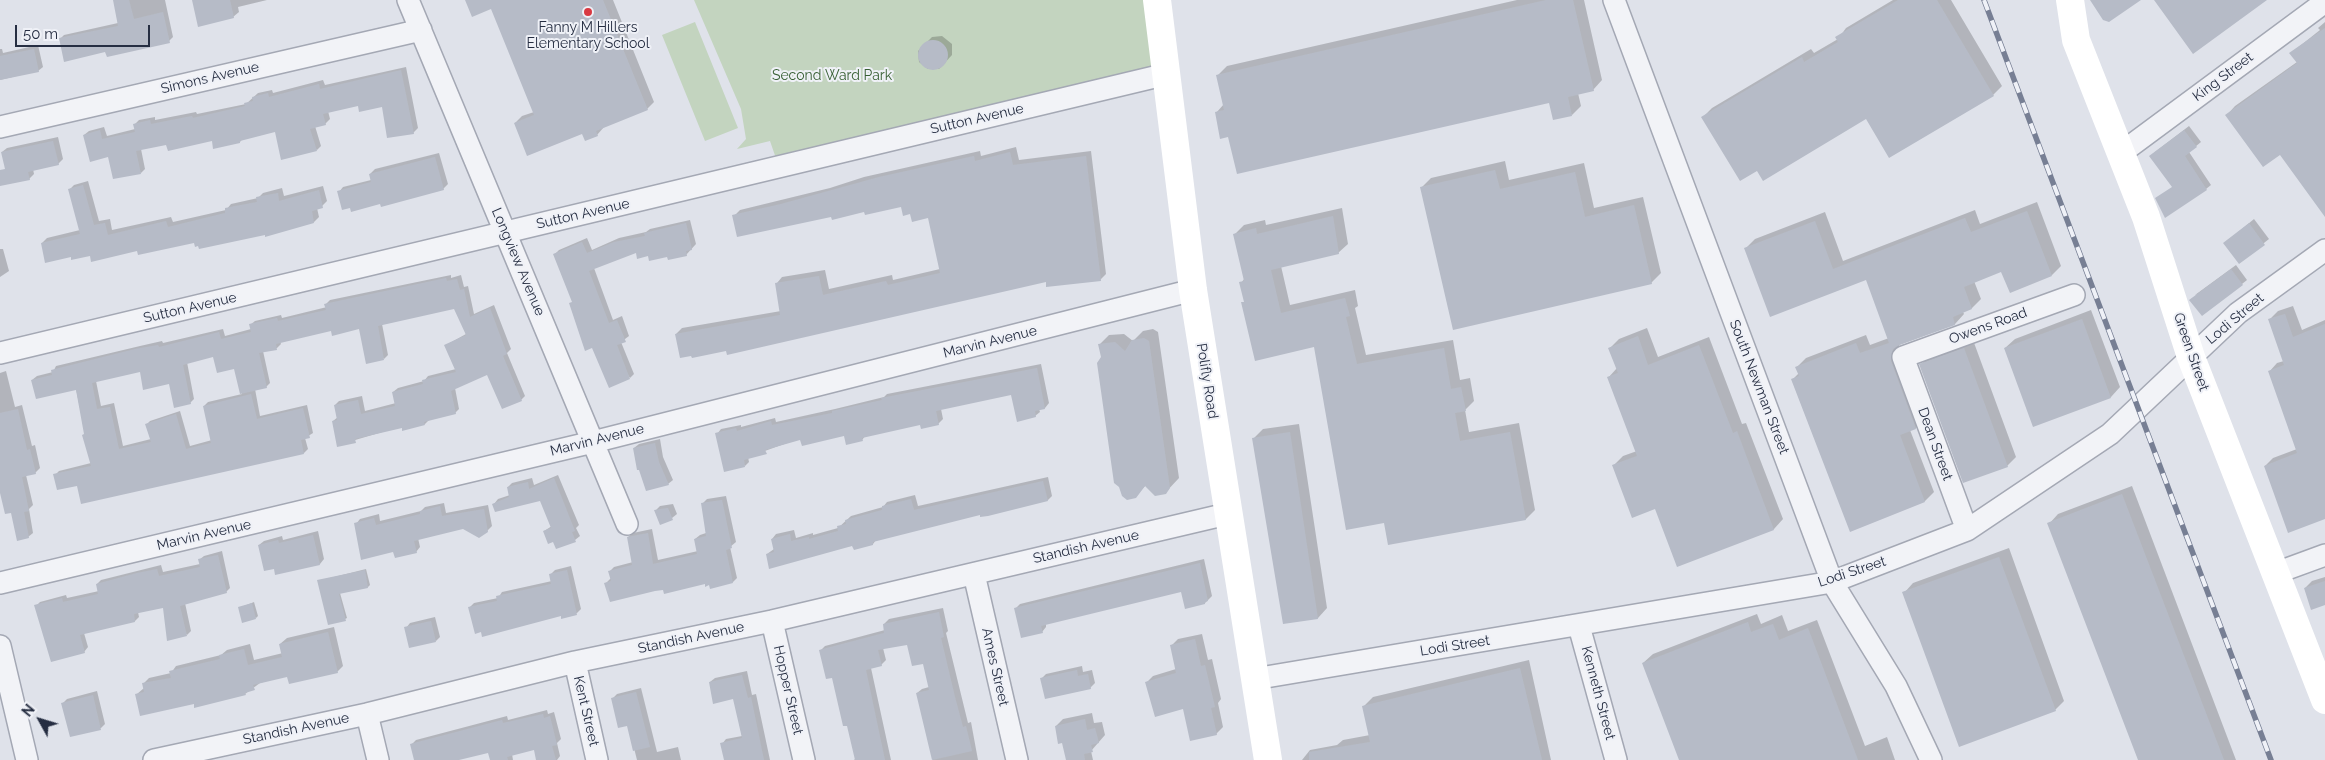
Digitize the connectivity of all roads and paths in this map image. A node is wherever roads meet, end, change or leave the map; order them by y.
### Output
1 (408, 0) edge
2 (1157, 0) edge
3 (1614, 0) edge
4 (2070, 0) edge
5 (2325, 2) edge
6 (421, 30) junction
7 (1167, 74) junction
8 (0, 127) edge
9 (2121, 153) junction
10 (505, 232) junction
11 (2325, 250) edge
12 (1193, 290) junction
13 (2074, 295) dead end
14 (0, 353) edge
15 (1903, 357) joint
16 (2191, 357) junction
17 (593, 442) junction
18 (1227, 514) junction
19 (627, 524) dead end
20 (1967, 530) junction
21 (2325, 555) edge
22 (2276, 573) junction
23 (974, 574) junction
24 (1832, 582) junction
25 (0, 583) edge
26 (772, 621) junction
27 (1579, 626) junction
28 (0, 646) edge
29 (575, 662) junction
30 (1254, 679) junction
31 (2325, 700) edge
32 (367, 714) junction
33 (27, 760) edge
34 (154, 760) edge
35 (378, 760) edge
36 (597, 760) edge
37 (804, 760) edge
38 (1017, 760) edge
39 (1268, 760) edge
40 (1616, 760) edge
41 (1931, 760) edge

1 - 6 street, Longview Avenue
2 - 7 main road, Polifly Road
3 - 24 street, South Newman Street
4 - 9 main road, Green Street
5 - 9 street, King Street
6 - 8 street, Simons Avenue
6 - 10 street, Longview Avenue
7 - 10 street, Sutton Avenue
7 - 12 main road, Polifly Road
9 - 16 main road, Green Street
10 - 14 street, Sutton Avenue
10 - 17 street, Longview Avenue
11 - 16 street, Lodi Street
12 - 17 street, Marvin Avenue
12 - 18 main road, Polifly Road
13 - 15 street, Owens Road
15 - 20 street, Dean Street
16 - 20 street, Lodi Street
16 - 22 main road, Green Street
17 - 19 street, Longview Avenue
17 - 25 street, Marvin Avenue
18 - 23 street, Standish Avenue
18 - 30 main road, Polifly Road
20 - 24 street, Lodi Street
21 - 22 street
22 - 31 main road, Green Street
23 - 26 street, Standish Avenue
23 - 38 street, Ames Street
24 - 27 street, Lodi Street
24 - 41 street, South Newman Street
26 - 29 street, Standish Avenue
26 - 37 street, Hopper Street
27 - 30 street, Lodi Street
27 - 40 street, Kenneth Street
28 - 33 street
29 - 32 street, Standish Avenue
29 - 36 street, Kent Street
30 - 39 main road, Polifly Road
32 - 34 street, Standish Avenue
32 - 35 street

